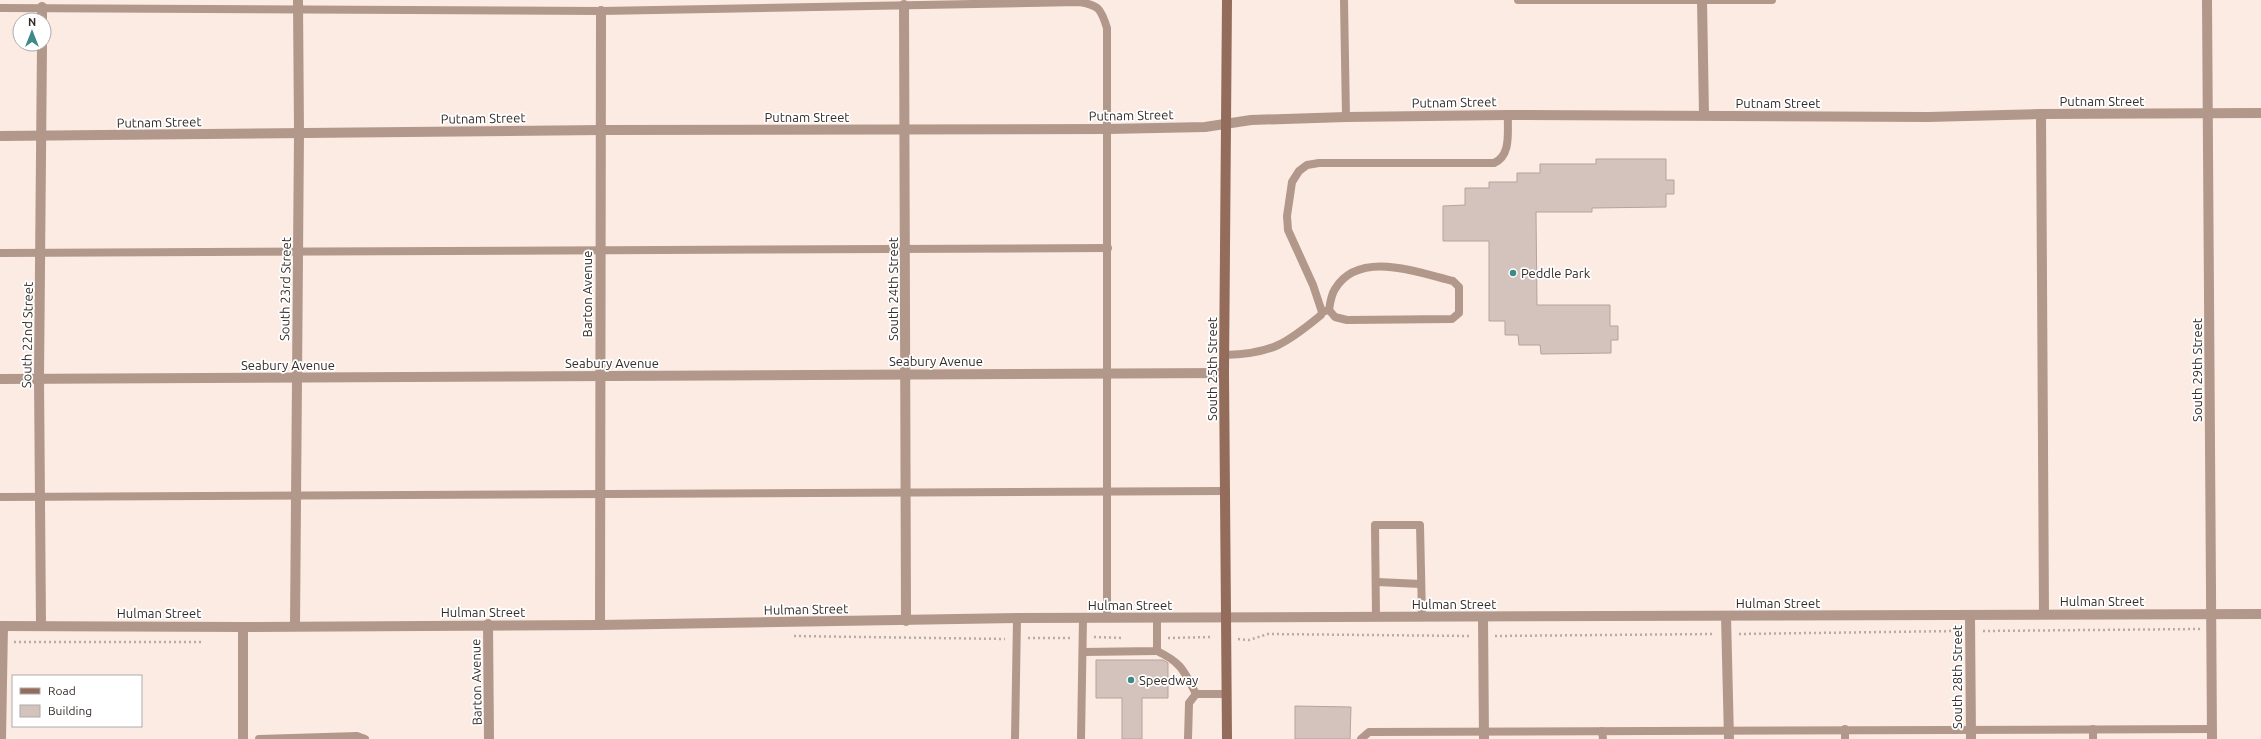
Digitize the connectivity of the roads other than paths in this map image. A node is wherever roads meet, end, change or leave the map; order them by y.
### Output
1 (1227, 0) edge
2 (1344, 0) edge
3 (1518, 0) edge
4 (1702, 0) edge
5 (1772, 0) edge
6 (2207, 0) edge
7 (890, 3) edge
8 (298, 5) edge
9 (904, 5) junction
10 (42, 7) junction
11 (0, 8) edge
12 (601, 11) junction
13 (42, 12) edge
14 (42, 52) edge
15 (2208, 113) junction
16 (2261, 113) edge
17 (2041, 114) junction
18 (1508, 115) junction
19 (1704, 115) junction
20 (1346, 117) junction
21 (1226, 125) junction
22 (1108, 129) junction
23 (602, 130) junction
24 (905, 130) junction
25 (299, 133) junction
26 (0, 136) edge
27 (42, 136) junction
28 (1108, 248) junction
29 (906, 249) junction
30 (298, 250) junction
31 (601, 251) junction
32 (0, 253) edge
33 (41, 253) junction
34 (1325, 311) junction
35 (1225, 355) junction
36 (1224, 373) junction
37 (1107, 374) junction
38 (906, 375) junction
39 (600, 376) junction
40 (297, 378) junction
41 (0, 379) edge
42 (39, 379) junction
43 (1225, 491) junction
44 (906, 492) junction
45 (1107, 492) junction
46 (600, 493) junction
47 (296, 496) junction
48 (0, 497) edge
49 (40, 497) junction
50 (1376, 582) junction
51 (1421, 584) junction
52 (2044, 614) junction
53 (2211, 614) junction
54 (2261, 614) edge
55 (1970, 615) junction
56 (1726, 616) junction
57 (1376, 617) junction
58 (1422, 617) junction
59 (1483, 617) junction
60 (1017, 618) junction
61 (1083, 618) junction
62 (1107, 618) junction
63 (1157, 618) junction
64 (1225, 618) junction
65 (906, 621) junction
66 (488, 624) junction
67 (600, 625) junction
68 (1, 626) edge
69 (41, 626) junction
70 (295, 626) junction
71 (242, 627) junction
72 (1083, 652) junction
73 (1158, 652) junction
74 (1196, 694) junction
75 (1226, 694) junction
76 (1845, 729) junction
77 (2093, 729) junction
78 (1729, 734) edge
79 (1971, 734) edge
80 (2212, 734) edge
81 (1603, 735) edge
82 (1484, 736) edge
83 (1, 739) edge
84 (243, 739) edge
85 (259, 739) edge
86 (365, 739) edge
87 (489, 739) edge
88 (1015, 739) edge
89 (1081, 739) edge
90 (1188, 739) edge
91 (1227, 739) edge
92 (1361, 739) edge
93 (1846, 739) edge
94 (2093, 739) edge

1 - 21 main road, South 25th Street
2 - 20 lane
3 - 4 lane
4 - 5 lane
4 - 19 street
6 - 15 street, South 29th Street
7 - 9 lane
7 - 12 lane
8 - 10 lane
8 - 12 lane
8 - 25 street, South 23rd Street
9 - 22 lane
9 - 24 street, South 24th Street
10 - 11 lane
10 - 13 street
12 - 23 street, Barton Avenue
14 - 27 street, South 22nd Street
15 - 16 street, Putnam Street
15 - 17 street, Putnam Street
15 - 53 street, South 29th Street
17 - 19 street, Putnam Street
17 - 52 street
18 - 19 street, Putnam Street
18 - 20 street, Putnam Street
18 - 34 lane
20 - 21 street, Putnam Street
21 - 22 street, Putnam Street
21 - 35 main road, South 25th Street
22 - 24 street, Putnam Street
22 - 28 lane
23 - 24 street, Putnam Street
23 - 25 street, Putnam Street
23 - 31 street, Barton Avenue
24 - 29 street, South 24th Street
25 - 27 street, Putnam Street
25 - 30 street, South 23rd Street
26 - 27 street, Putnam Street
27 - 33 street, South 22nd Street
28 - 29 lane
28 - 37 lane
29 - 31 lane
29 - 38 street, South 24th Street
30 - 31 lane
30 - 33 lane
30 - 40 street, South 23rd Street
31 - 39 street, Barton Avenue
32 - 33 lane
33 - 42 street, South 22nd Street
34 - 34 lane
34 - 35 lane
35 - 36 main road, South 25th Street
36 - 37 street, Seabury Avenue
36 - 43 main road, South 25th Street
37 - 38 street, Seabury Avenue
37 - 45 lane
38 - 39 street, Seabury Avenue
38 - 44 street, South 24th Street
39 - 40 street, Seabury Avenue
39 - 46 street, Barton Avenue
40 - 42 street, Seabury Avenue
40 - 47 street, South 23rd Street
41 - 42 street, Seabury Avenue
42 - 49 street, South 22nd Street
43 - 45 lane
43 - 64 main road, South 25th Street
44 - 45 lane
44 - 46 lane
44 - 65 street, South 24th Street
45 - 62 lane
46 - 47 lane
46 - 67 street, Barton Avenue
47 - 49 lane
47 - 70 street, South 23rd Street
48 - 49 lane
49 - 69 street, South 22nd Street
50 - 51 lane
50 - 51 lane
50 - 57 lane
51 - 58 lane
52 - 53 street, Hulman Street
52 - 55 street, Hulman Street
53 - 54 street, Hulman Street
53 - 80 street, South 29th Street
55 - 56 street, Hulman Street
55 - 79 street, South 28th Street
56 - 59 street, Hulman Street
56 - 78 street
57 - 58 street, Hulman Street
57 - 64 street, Hulman Street
58 - 59 street, Hulman Street
59 - 82 street
60 - 61 street, Hulman Street
60 - 65 street, Hulman Street
60 - 88 lane
61 - 62 street, Hulman Street
61 - 72 lane
62 - 63 street, Hulman Street
63 - 64 street, Hulman Street
63 - 73 lane
64 - 75 main road, South 25th Street
65 - 67 street, Hulman Street
66 - 67 street, Hulman Street
66 - 70 street, Hulman Street
66 - 87 street, Barton Avenue
68 - 69 street, Hulman Street
68 - 83 street
69 - 71 street, Hulman Street
70 - 71 street, Hulman Street
71 - 84 street
72 - 73 lane
72 - 89 lane
73 - 74 lane
74 - 75 lane
74 - 90 lane
75 - 91 main road, South 25th Street
76 - 78 lane
76 - 79 lane
76 - 93 lane
77 - 79 lane
77 - 80 lane
77 - 94 lane
78 - 81 lane
81 - 82 lane
82 - 92 lane
85 - 86 lane

